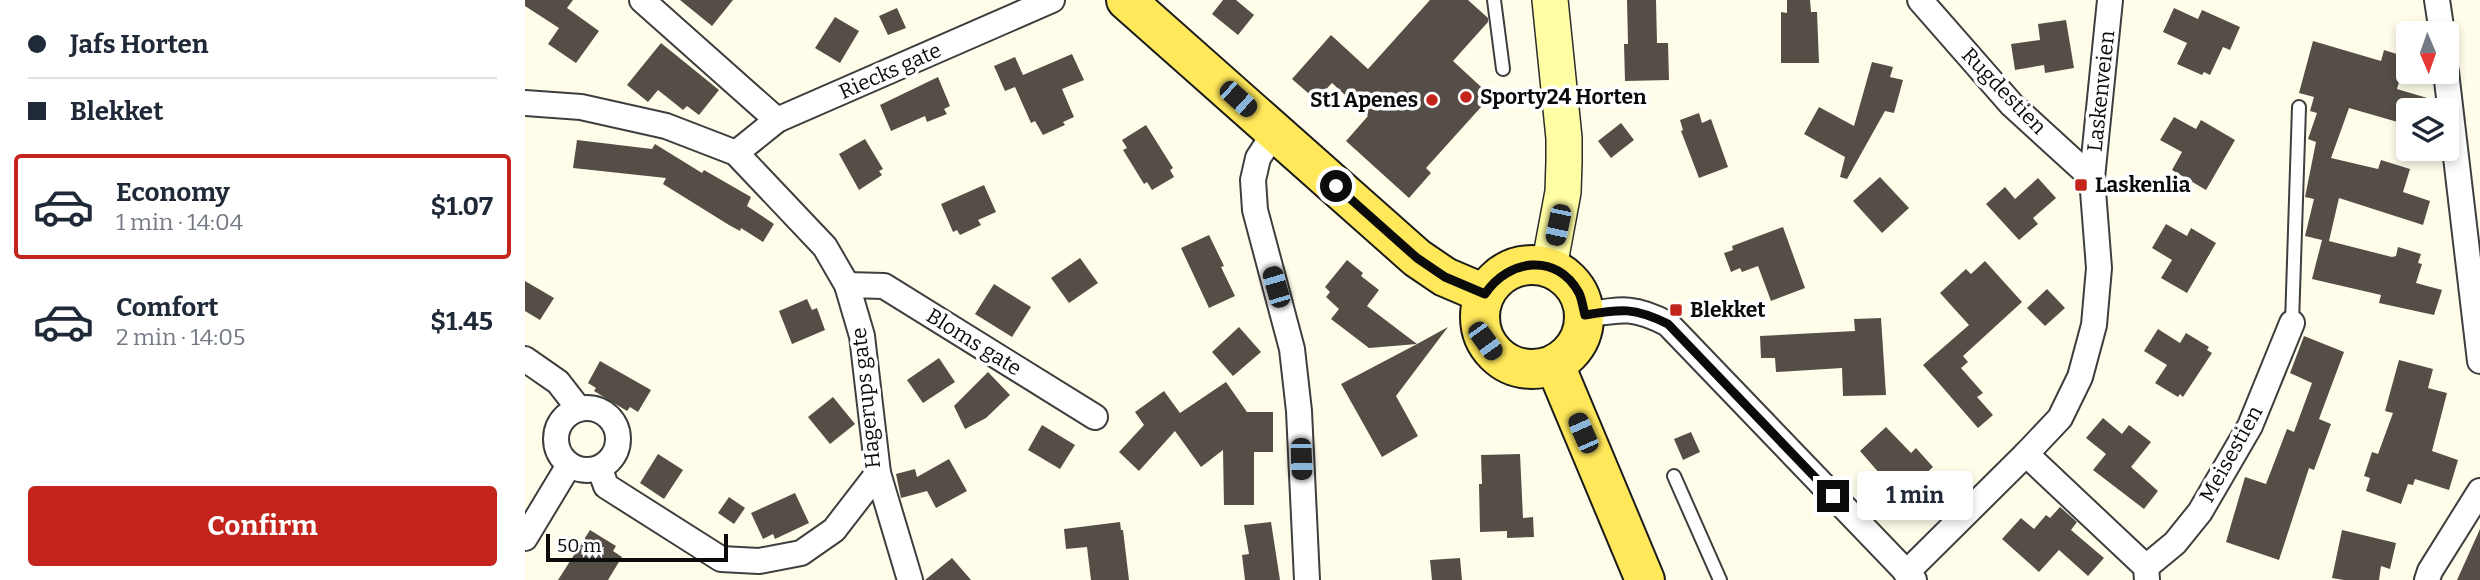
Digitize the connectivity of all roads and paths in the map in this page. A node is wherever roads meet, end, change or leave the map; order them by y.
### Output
1 (642, 0) edge
2 (1052, 0) edge
3 (1126, 0) edge
4 (1494, 0) edge
5 (1550, 0) edge
6 (1920, 0) edge
7 (2110, 0) edge
8 (2437, 0) edge
9 (2440, 21) edge
10 (1503, 69) dead end
11 (2448, 84) edge
12 (525, 103) edge
13 (2299, 107) dead end
14 (777, 120) junction
15 (1275, 132) junction
16 (736, 153) junction
17 (2092, 178) junction
18 (1549, 267) junction
19 (847, 285) junction
20 (1485, 294) junction
21 (1585, 315) junction
22 (2292, 323) joint
23 (525, 359) edge
24 (2480, 361) edge
25 (1555, 365) junction
26 (579, 409) junction
27 (1095, 417) dead end
28 (2026, 454) junction
29 (569, 465) junction
30 (600, 469) junction
31 (878, 473) junction
32 (1674, 476) dead end
33 (2480, 491) edge
34 (525, 538) edge
35 (2146, 574) edge
36 (1910, 576) edge
37 (910, 580) edge
38 (1307, 580) edge
39 (1645, 580) edge
40 (1720, 580) edge
41 (2427, 580) edge

1 - 14 street
2 - 14 street, Riecks gate
3 - 15 main road
4 - 10 lane
5 - 18 main road
6 - 17 street, Rugdestien
7 - 17 street, Laskenveien
8 - 9 street
11 - 24 street
12 - 16 street, Hagerups gate
13 - 22 lane
14 - 16 street, Riecks gate
15 - 20 main road
15 - 38 street
16 - 19 street, Hagerups gate
17 - 28 street, Laskenveien
18 - 20 main road
18 - 21 main road
19 - 27 street, Bloms gate
19 - 31 street, Hagerups gate
20 - 25 main road
21 - 25 main road
21 - 36 street
22 - 35 street, Meisestien
23 - 26 street
25 - 39 main road
26 - 29 street
26 - 30 street
28 - 35 street, Meisestien
28 - 36 street, Laskenveien
29 - 30 street
29 - 34 street
30 - 31 street, Hagerups gate
31 - 37 street
32 - 40 lane
33 - 41 street

